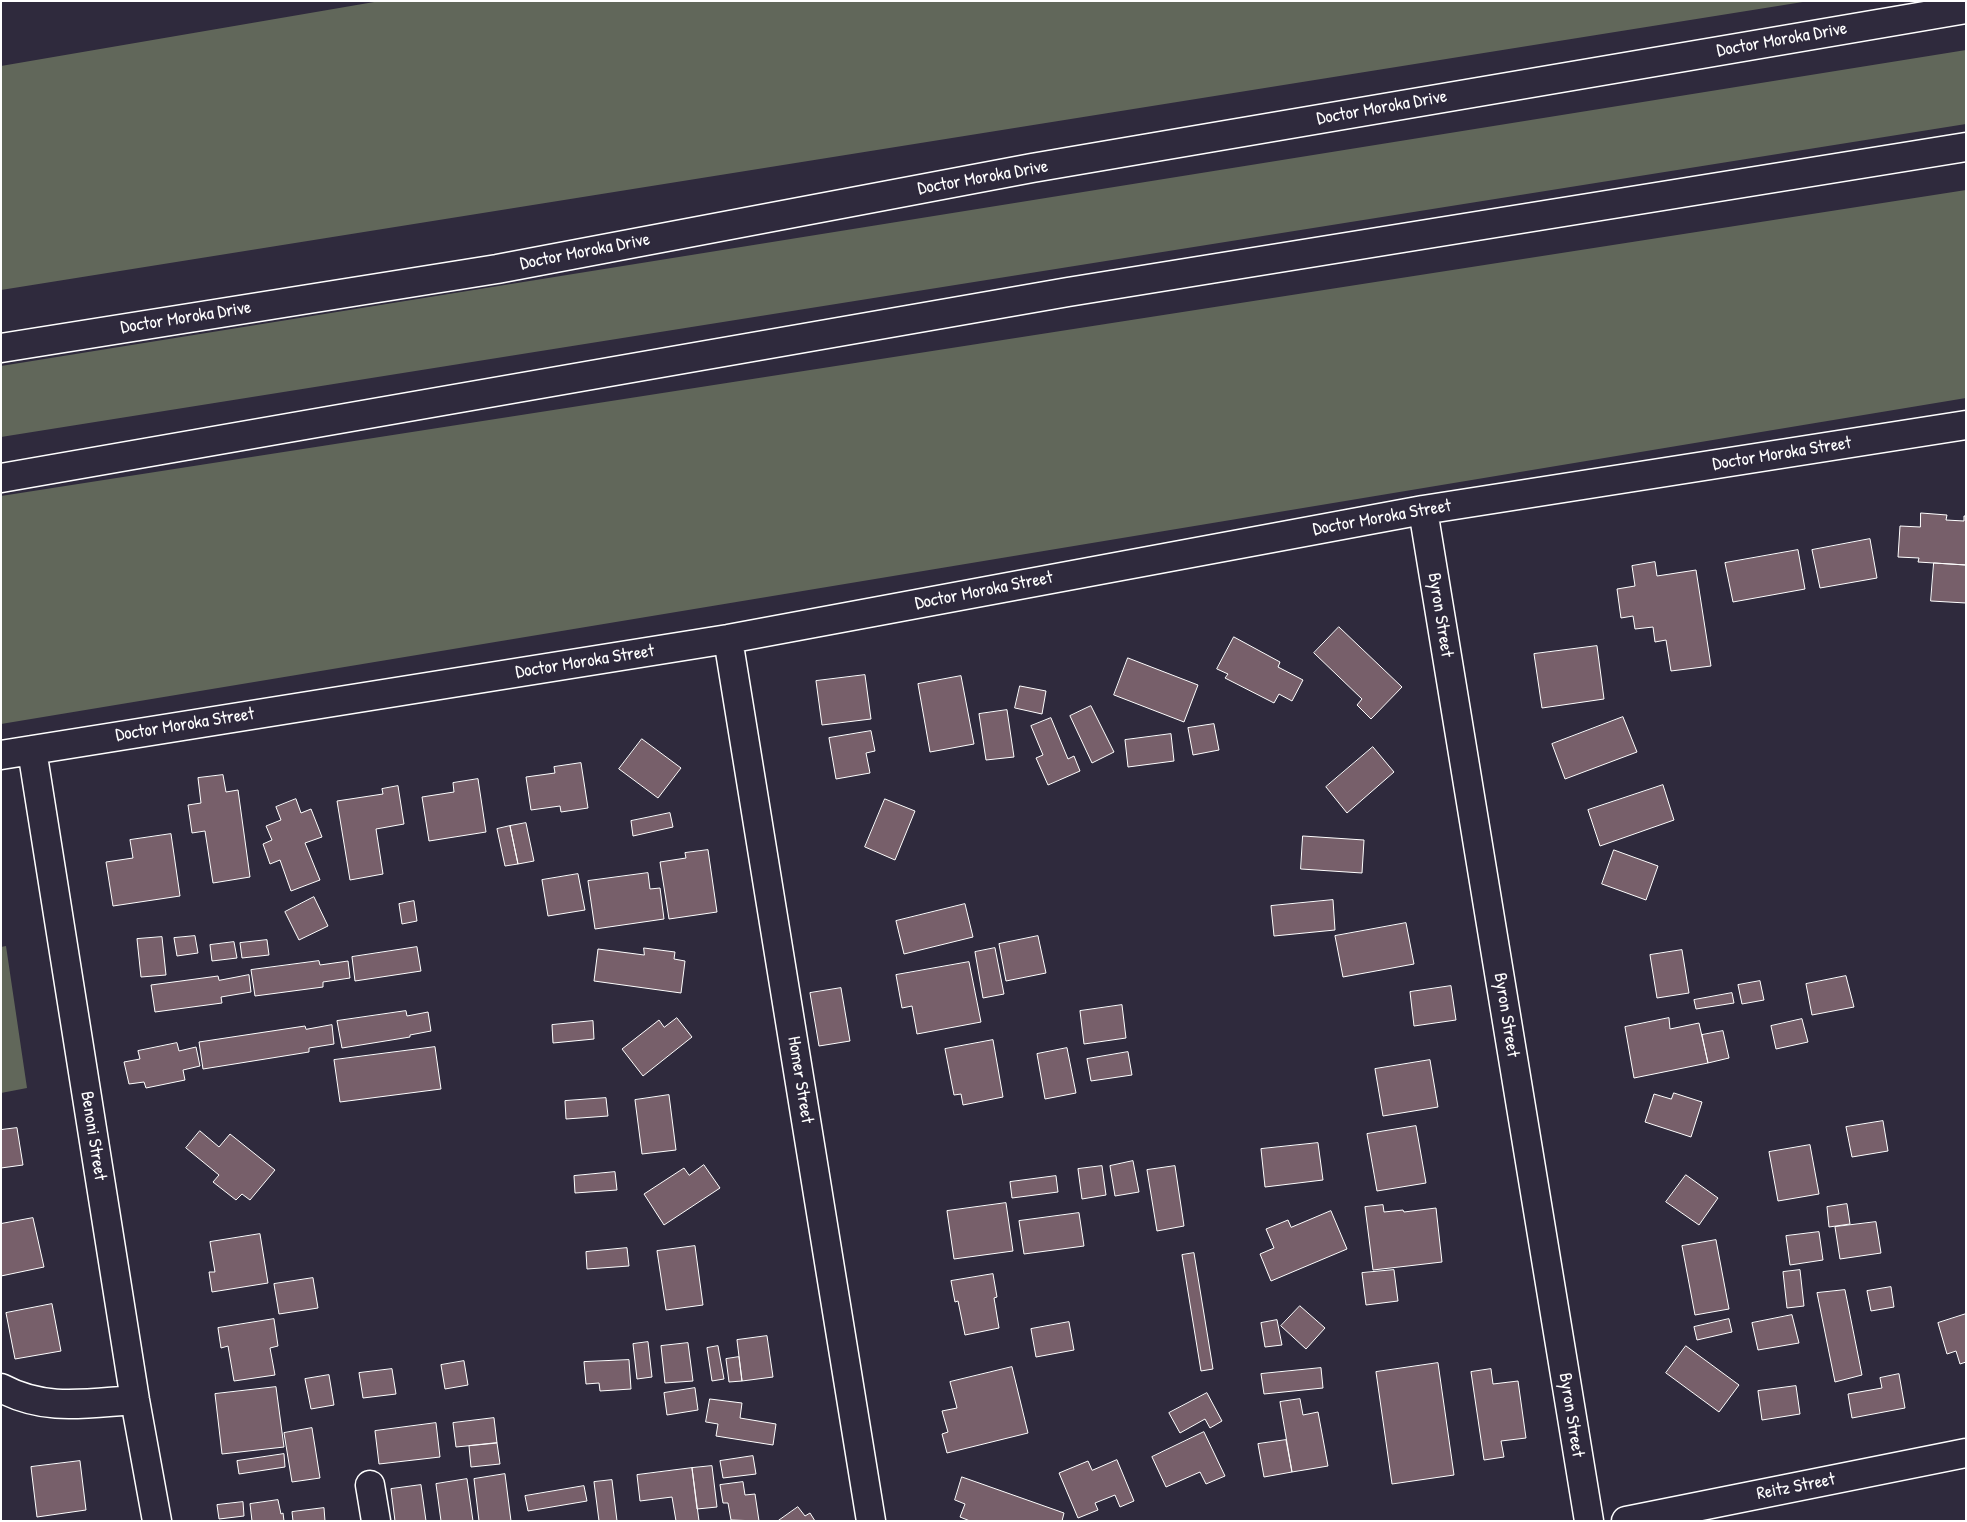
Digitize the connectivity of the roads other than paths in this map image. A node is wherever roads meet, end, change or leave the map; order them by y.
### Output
1 (1966, 9) edge
2 (1966, 147) edge
3 (1, 348) edge
4 (1966, 425) edge
5 (1, 478) edge
6 (1423, 510) junction
7 (728, 639) junction
8 (32, 750) junction
9 (1, 755) edge
10 (1, 1388) edge
11 (135, 1400) junction
12 (1966, 1453) edge
13 (370, 1485) dead end
14 (157, 1521) edge
15 (376, 1521) edge
16 (871, 1521) edge
17 (1589, 1521) edge
18 (1626, 1521) edge

1 - 3 street, Doctor Moroka Drive
2 - 5 street
4 - 6 street, Doctor Moroka Street
6 - 7 street, Doctor Moroka Street
6 - 17 street, Byron Street
7 - 8 street, Doctor Moroka Street
7 - 16 street, Homer Street
8 - 9 street, Doctor Moroka Street
8 - 11 street, Benoni Street
10 - 11 street
11 - 14 street, Benoni Street
12 - 18 street, Reitz Street
13 - 15 street

